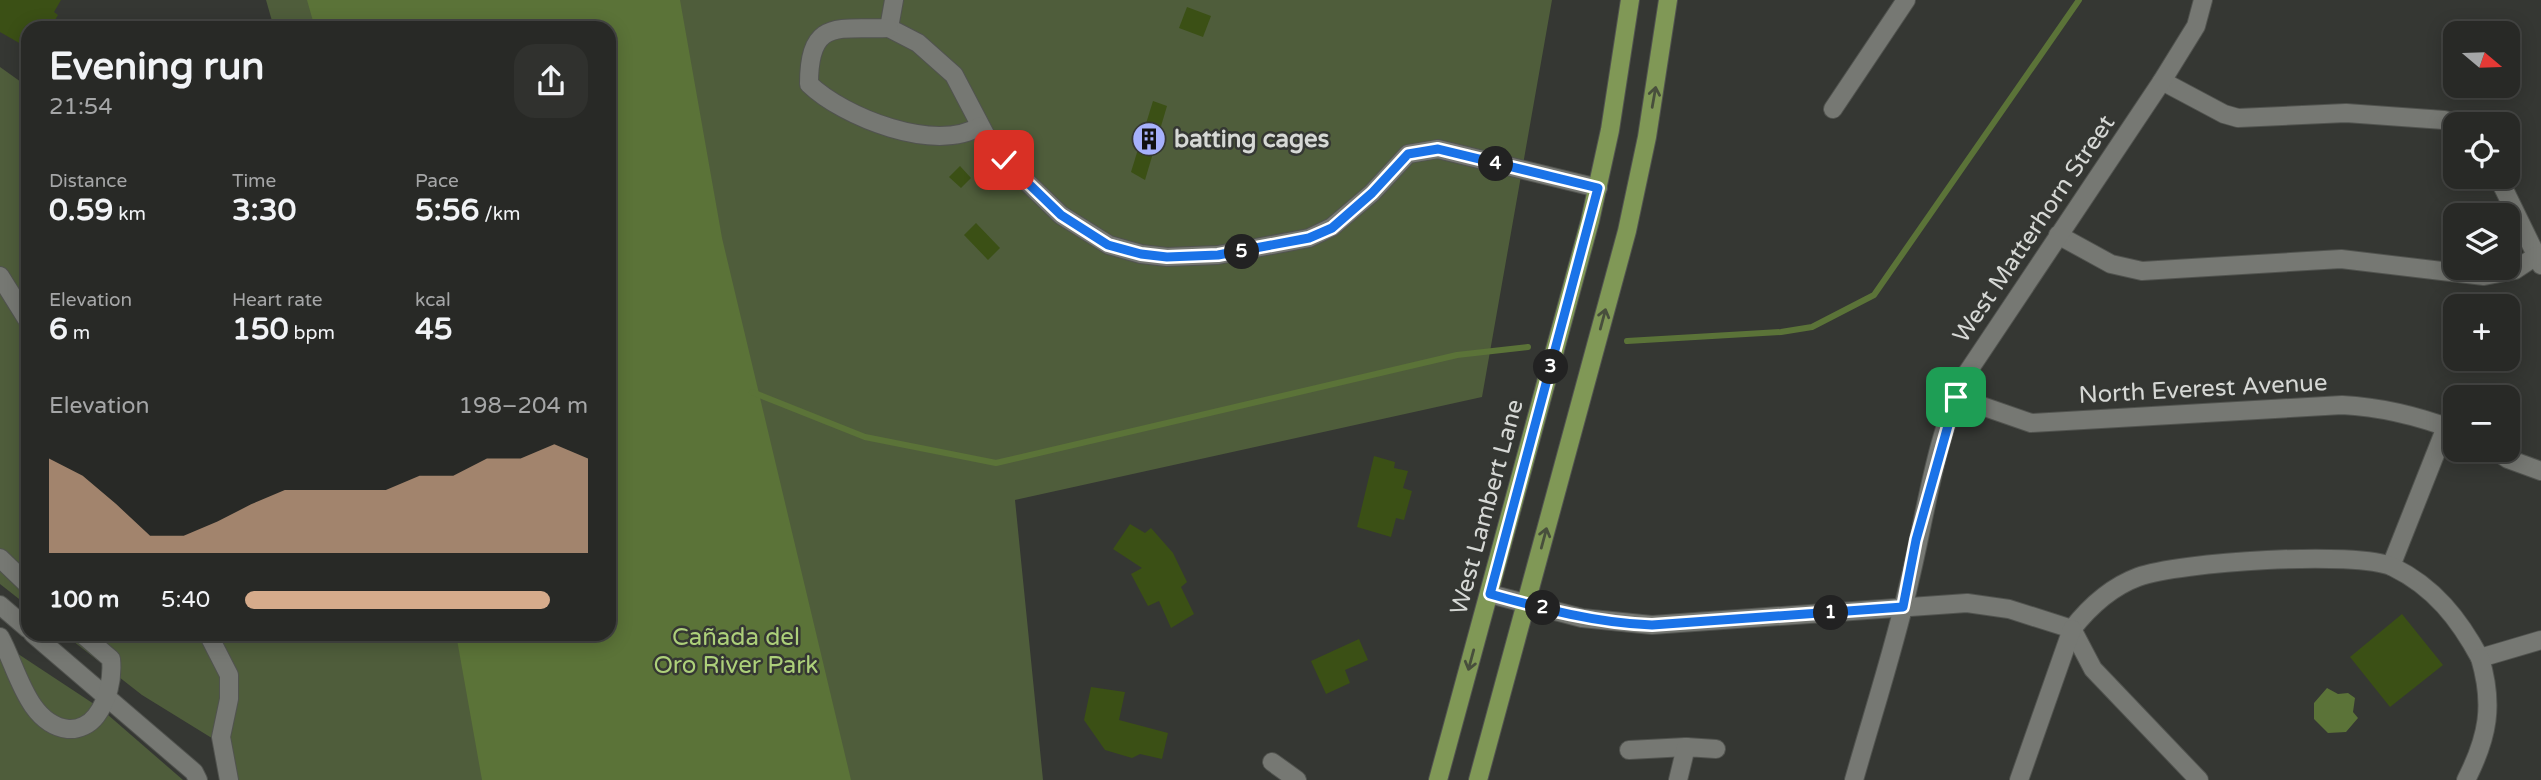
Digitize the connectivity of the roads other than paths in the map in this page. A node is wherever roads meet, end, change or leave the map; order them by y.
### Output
1 (894, 0) edge
2 (1630, 0) edge
3 (1668, 0) edge
4 (1906, 0) edge
5 (2203, 0) edge
6 (888, 28) junction
7 (2162, 81) junction
8 (1833, 109) dead end
9 (2443, 120) edge
10 (980, 126) junction
11 (1598, 188) junction
12 (2504, 189) edge
13 (2058, 235) junction
14 (2539, 260) edge
15 (0, 276) edge
16 (21, 310) edge
17 (1956, 397) junction
18 (2443, 426) edge
19 (2443, 446) edge
20 (2516, 462) edge
21 (2541, 471) edge
22 (0, 558) edge
23 (2391, 566) junction
24 (21, 578) edge
25 (1490, 594) junction
26 (1527, 604) junction
27 (0, 606) edge
28 (1903, 607) junction
29 (21, 623) edge
30 (2072, 629) junction
31 (0, 637) edge
32 (2541, 640) edge
33 (41, 641) edge
34 (90, 641) edge
35 (212, 641) edge
36 (2480, 658) junction
37 (107, 697) junction
38 (1686, 747) junction
39 (1716, 749) dead end
40 (1629, 750) dead end
41 (1272, 762) dead end
42 (2180, 773) edge
43 (198, 780) edge
44 (229, 780) edge
45 (1297, 780) edge
46 (1438, 780) edge
47 (1478, 780) edge
48 (1678, 780) edge
49 (1854, 780) edge
50 (2019, 780) edge
51 (2199, 780) edge
52 (2466, 780) edge

1 - 6 street
2 - 11 main road, West Lambert Lane
26 -> 3 main road
4 - 8 street
5 - 7 street, West Matterhorn Street
6 - 10 street
6 - 10 street
7 - 9 street
7 - 13 street, West Matterhorn Street
10 - 11 street
11 - 25 main road, West Lambert Lane
12 - 14 street
13 - 14 street
13 - 17 street, West Matterhorn Street
15 - 16 street
17 - 18 street, North Everest Avenue
17 - 28 street, West Matterhorn Street
19 - 23 street
20 - 21 street
22 - 24 street
23 - 30 street
23 - 36 street
25 - 26 street
25 -> 46 main road, West Lambert Lane
26 - 28 street
26 - 47 main road
27 - 29 street
28 - 30 street
28 - 49 street, West Matterhorn Street
30 - 42 street
30 - 50 street
31 - 37 street
32 - 36 street
33 - 37 street
34 - 37 street
35 - 44 street
36 - 52 street
37 - 43 street
38 - 39 street
38 - 40 street
38 - 48 street
41 - 45 street
42 - 51 street

